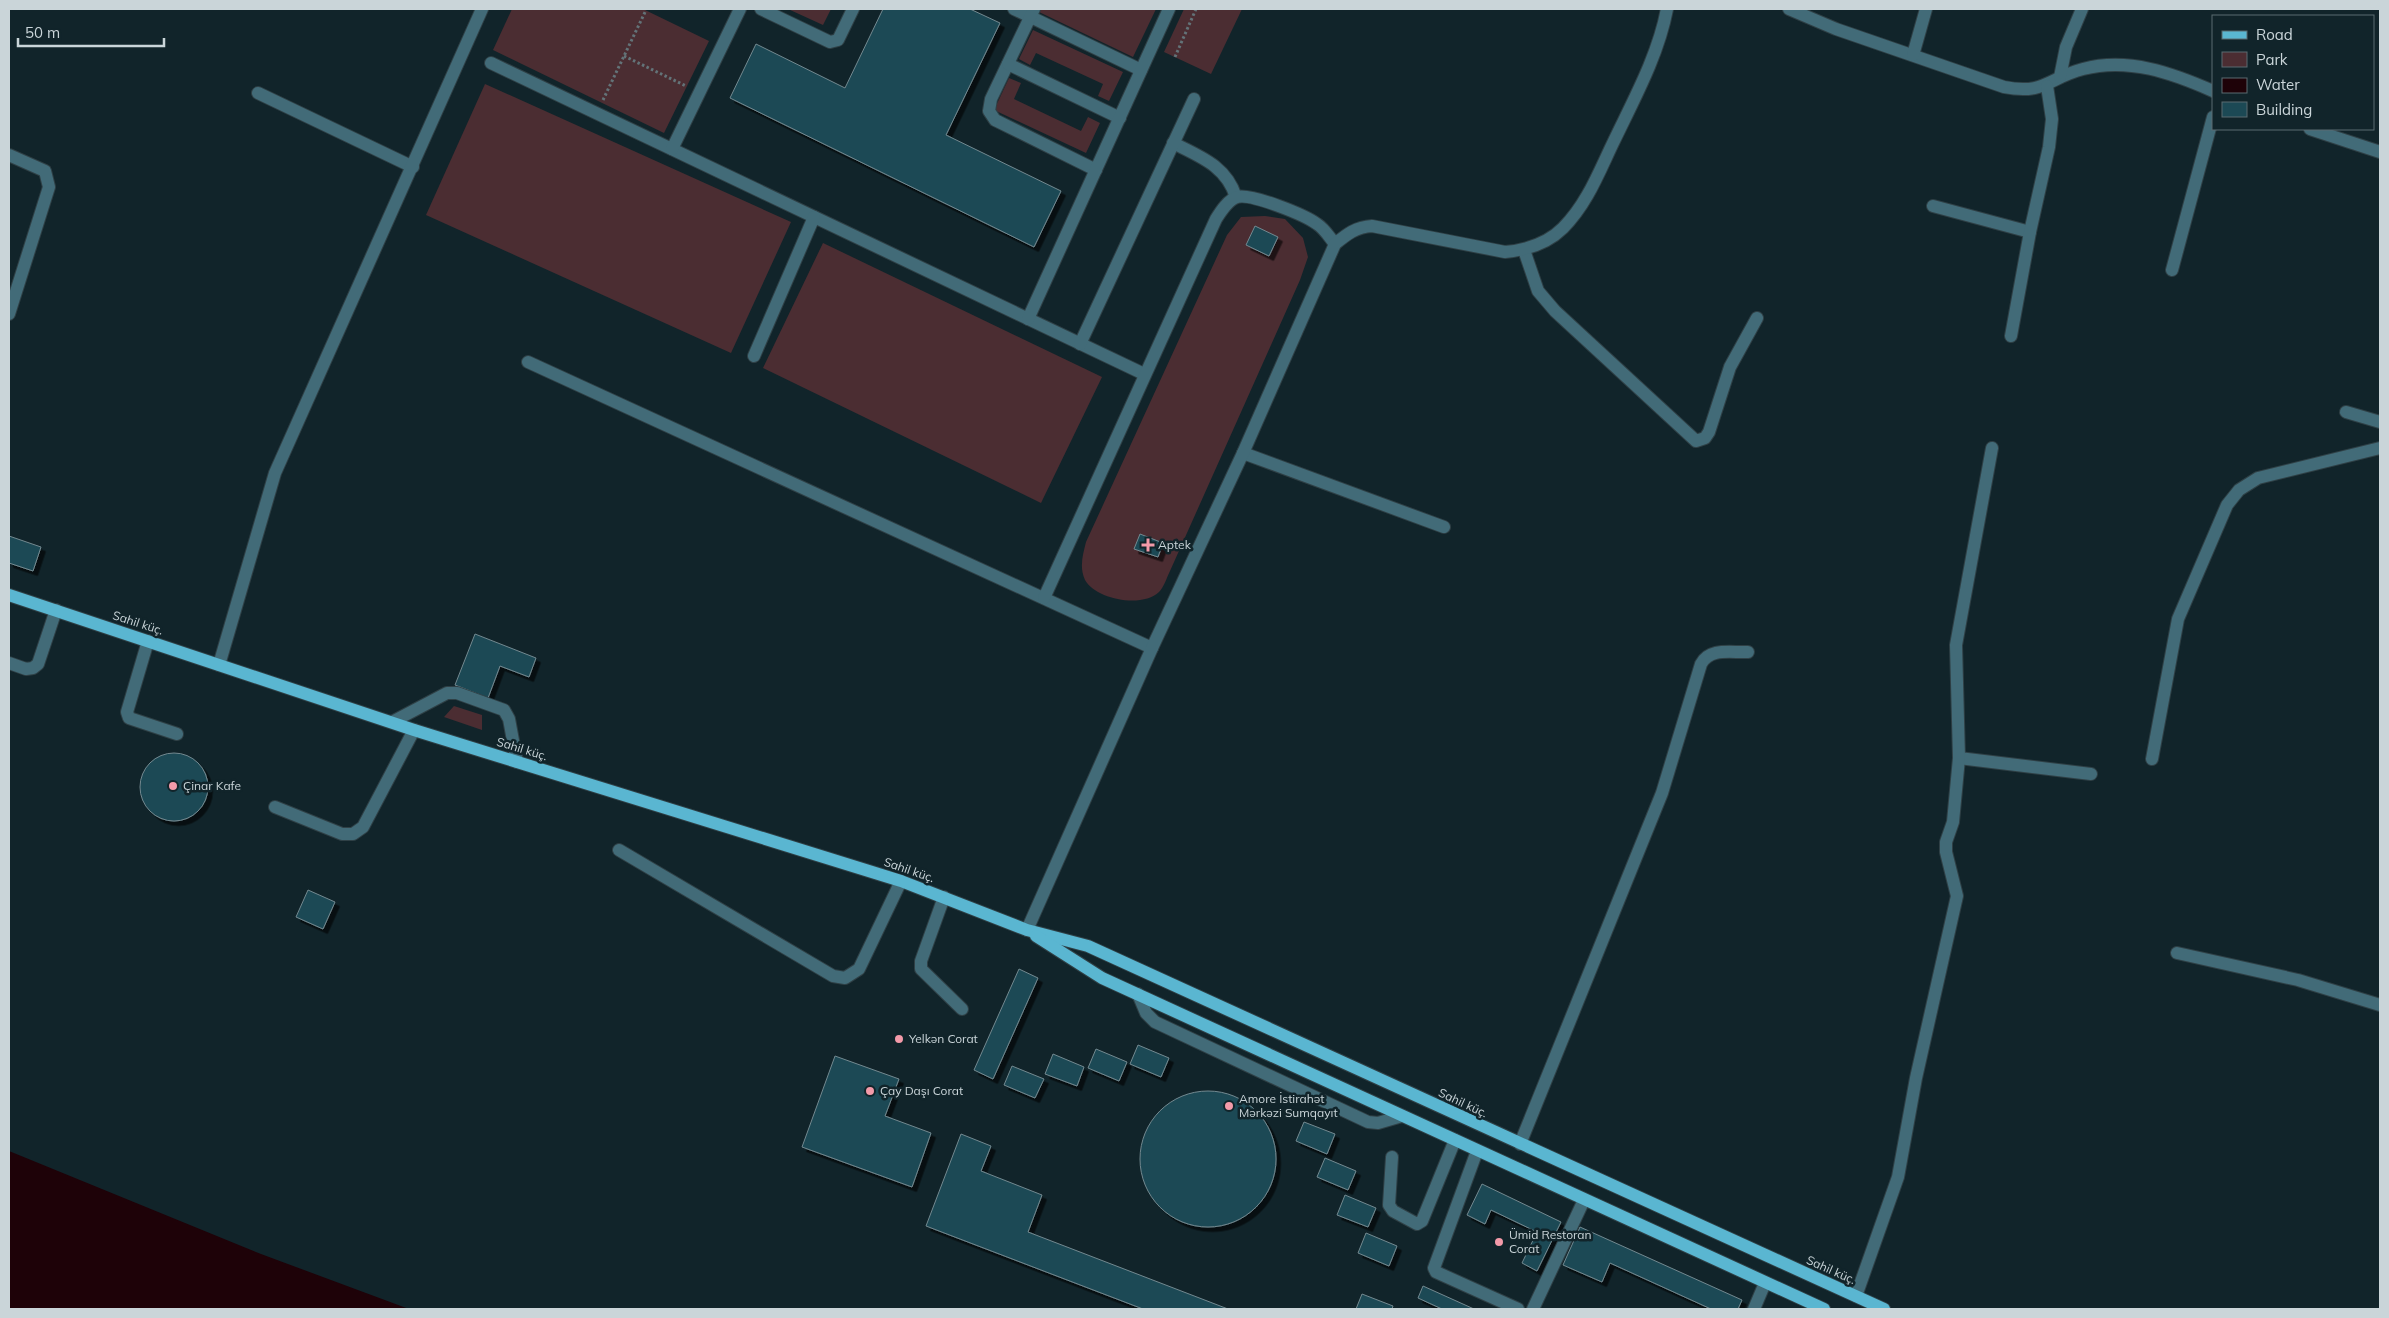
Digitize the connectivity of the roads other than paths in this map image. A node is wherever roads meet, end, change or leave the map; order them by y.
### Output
1 (482, 9) edge
2 (740, 9) edge
3 (761, 9) edge
4 (853, 9) edge
5 (1014, 9) edge
6 (1169, 9) edge
7 (1667, 9) edge
8 (1789, 9) edge
9 (1926, 9) edge
10 (2082, 9) edge
11 (1032, 12) edge
12 (1913, 55) junction
13 (491, 63) dead end
14 (1008, 64) junction
15 (1141, 70) junction
16 (2060, 77) junction
17 (2047, 86) junction
18 (2212, 91) edge
19 (258, 93) dead end
20 (1194, 98) dead end
21 (1120, 118) junction
22 (2212, 121) edge
23 (2313, 130) edge
24 (1174, 143) junction
25 (672, 149) junction
26 (2380, 152) edge
27 (9, 155) edge
28 (413, 167) junction
29 (1096, 170) junction
30 (1236, 198) junction
31 (1933, 206) dead end
32 (814, 217) junction
33 (2030, 232) junction
34 (1335, 244) junction
35 (1524, 250) junction
36 (2172, 270) dead end
37 (9, 314) edge
38 (1757, 318) dead end
39 (1028, 319) junction
40 (2011, 336) dead end
41 (1080, 344) junction
42 (754, 356) dead end
43 (528, 362) dead end
44 (1144, 374) junction
45 (2346, 412) dead end
46 (2380, 422) edge
47 (1992, 448) dead end
48 (2380, 448) edge
49 (1243, 454) junction
50 (1444, 527) dead end
51 (9, 595) edge
52 (1044, 598) junction
53 (56, 610) junction
54 (148, 641) junction
55 (1152, 648) junction
56 (1748, 652) dead end
57 (9, 663) edge
58 (219, 665) junction
59 (392, 722) junction
60 (414, 730) junction
61 (177, 734) dead end
62 (1959, 758) junction
63 (2152, 759) dead end
64 (517, 762) junction
65 (2091, 774) dead end
66 (275, 807) dead end
67 (620, 850) dead end
68 (901, 881) junction
69 (944, 896) junction
70 (1027, 930) junction
71 (2177, 953) dead end
72 (1138, 994) junction
73 (2380, 1005) edge
74 (962, 1009) dead end
75 (1402, 1116) junction
76 (1455, 1140) junction
77 (1520, 1144) junction
78 (1477, 1151) junction
79 (1392, 1156) dead end
80 (1584, 1200) junction
81 (1765, 1283) junction
82 (1856, 1296) junction
83 (1518, 1309) edge
84 (1534, 1309) edge
85 (1754, 1309) edge
86 (1824, 1309) edge
87 (1884, 1309) edge

1 - 28 street
2 - 25 street
3 - 4 street
5 - 11 street
6 - 15 street
7 - 35 street
8 - 12 street
9 - 12 street
10 - 16 street
11 - 14 street
11 - 15 street
12 - 17 street
13 - 25 street
14 - 21 street
14 - 29 street
15 - 21 street
16 - 17 street
16 - 18 street
17 - 33 street
19 - 28 street
20 - 24 street
21 - 29 street
22 - 36 street
23 - 26 street
24 - 30 street
24 - 41 street
25 - 32 street
27 - 37 street
28 - 58 street
29 - 39 street
30 - 34 street
30 - 44 street
31 - 33 street
32 - 39 street
32 - 42 street
33 - 40 street
34 - 35 street
34 - 49 street
35 - 38 street
39 - 41 street
41 - 44 street
43 - 52 street
44 - 52 street
45 - 46 street
47 - 62 street
48 - 63 street
49 - 50 street
49 - 55 street
51 - 53 main road, Sahil küç.
52 - 55 street
53 - 54 main road, Sahil küç.
53 - 57 street
54 - 58 main road, Sahil küç.
54 - 61 street
55 - 70 street
56 - 77 street
58 - 59 main road, Sahil küç.
59 - 60 main road, Sahil küç.
59 - 64 street
60 - 64 main road, Sahil küç.
60 - 66 street
62 - 65 street
62 - 82 street
64 - 68 main road, Sahil küç.
67 - 68 street
68 - 69 main road, Sahil küç.
69 - 70 main road, Sahil küç.
69 - 74 street
70 - 72 main road, Sahil küç.
70 - 77 main road, Sahil küç.
71 - 73 street
72 - 75 main road, Sahil küç.
72 - 75 street
75 - 76 main road, Sahil küç.
76 - 78 main road, Sahil küç.
76 - 79 street
77 - 82 main road, Sahil küç.
78 - 80 main road, Sahil küç.
78 - 83 street
80 - 81 main road, Sahil küç.
80 - 84 street
81 - 85 street
81 - 86 main road, Sahil küç.
82 - 87 main road, Sahil küç.

